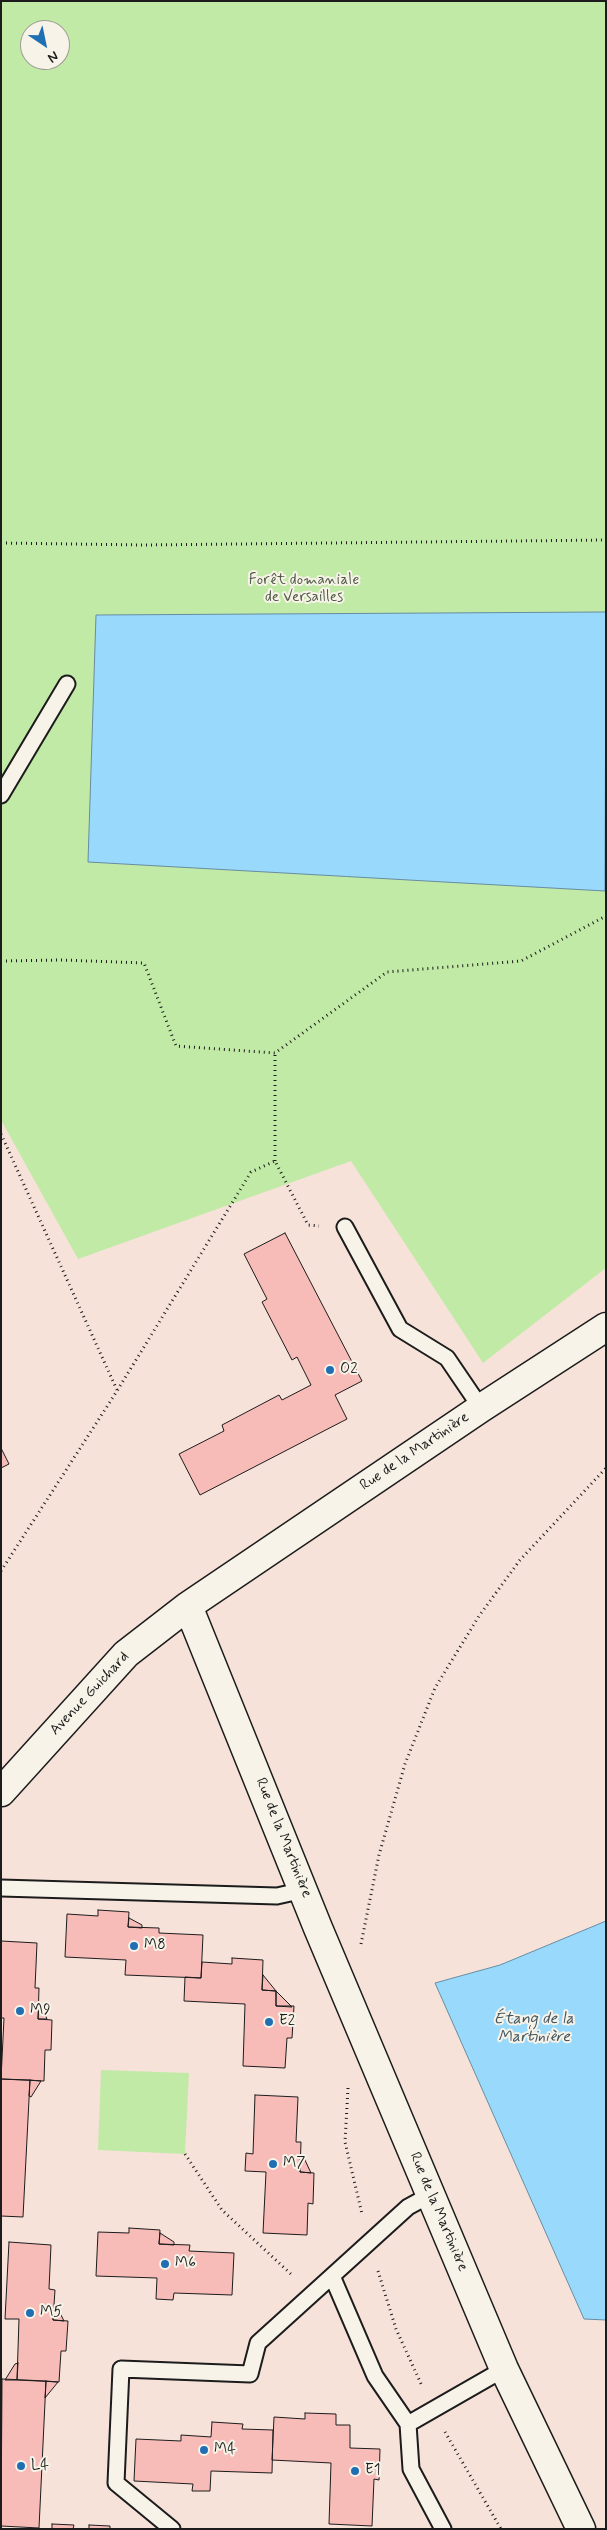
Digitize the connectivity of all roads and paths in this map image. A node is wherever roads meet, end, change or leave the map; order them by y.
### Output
1 (606, 540) edge
2 (1, 543) edge
3 (67, 684) dead end
4 (1, 795) edge
5 (606, 916) edge
6 (1, 961) edge
7 (275, 1053) junction
8 (1, 1134) edge
9 (275, 1161) junction
10 (345, 1227) joint
11 (606, 1327) edge
12 (117, 1390) junction
13 (481, 1408) junction
14 (606, 1468) edge
15 (1, 1571) edge
16 (188, 1606) junction
17 (1, 1792) edge
18 (1, 1888) edge
19 (304, 1890) junction
20 (361, 1948) dead end
21 (349, 2085) dead end
22 (185, 2154) dead end
23 (430, 2195) junction
24 (369, 2243) junction
25 (332, 2276) junction
26 (312, 2293) junction
27 (504, 2369) junction
28 (433, 2410) junction
29 (408, 2424) junction
30 (172, 2529) edge
31 (443, 2529) edge
32 (501, 2529) edge
33 (581, 2529) edge

1 - 2 path
3 - 4 lane
5 - 7 path
6 - 7 path
7 - 9 path
8 - 12 path
9 - 10 path
9 - 12 path
10 - 13 lane
11 - 13 street, Rue de la Martinière
12 - 15 path
13 - 16 street, Rue de la Martinière
14 - 20 path
16 - 17 street, Avenue Guichard
16 - 19 street, Rue de la Martinière
18 - 19 lane
19 - 23 street, Rue de la Martinière
21 - 24 path
22 - 26 path
23 - 24 lane
23 - 27 street, Rue de la Martinière
24 - 25 lane
24 - 28 path
25 - 26 lane
25 - 29 lane
26 - 30 lane
27 - 28 lane
27 - 33 street, Rue de la Martinière
28 - 29 lane
28 - 32 path
29 - 31 lane

